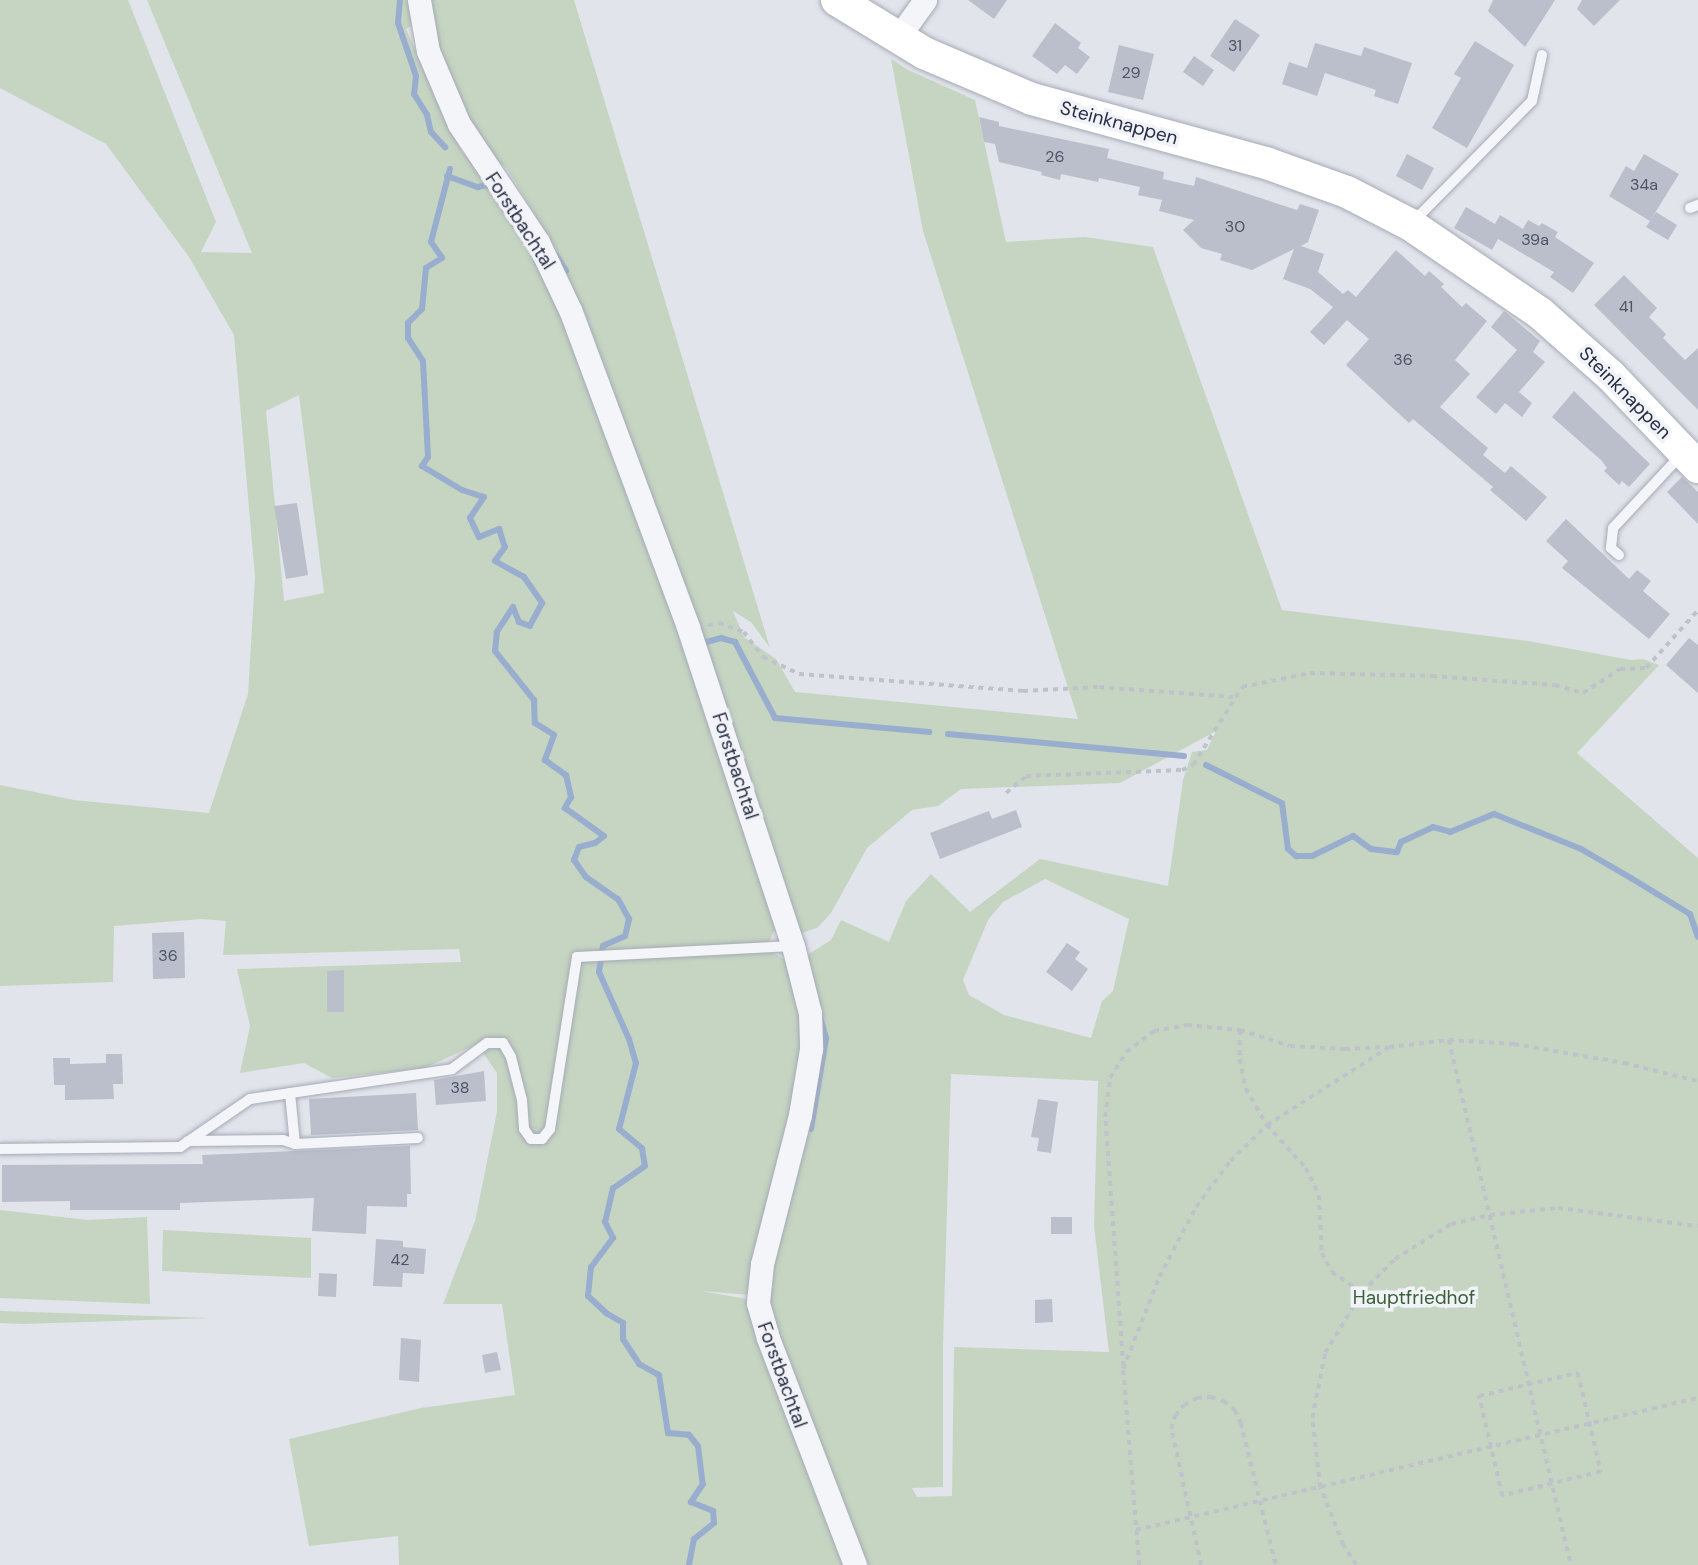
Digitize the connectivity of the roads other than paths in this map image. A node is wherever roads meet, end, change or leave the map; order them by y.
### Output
1 (419, 0) edge
2 (837, 0) edge
3 (925, 0) edge
4 (898, 39) junction
5 (1542, 55) dead end
6 (1411, 225) junction
7 (1690, 460) edge
8 (1619, 555) dead end
9 (793, 946) junction
10 (290, 1093) junction
11 (418, 1138) dead end
12 (188, 1142) junction
13 (296, 1144) junction
14 (0, 1149) edge
15 (855, 1565) edge

1 - 9 street, Forstbachtal
2 - 4 street, Steinknappen
3 - 4 street
4 - 6 street, Steinknappen
5 - 6 lane
6 - 7 street, Steinknappen
7 - 8 lane
9 - 10 lane
9 - 15 street, Forstbachtal
10 - 12 lane
10 - 13 lane
11 - 13 lane
12 - 13 lane
12 - 14 lane

